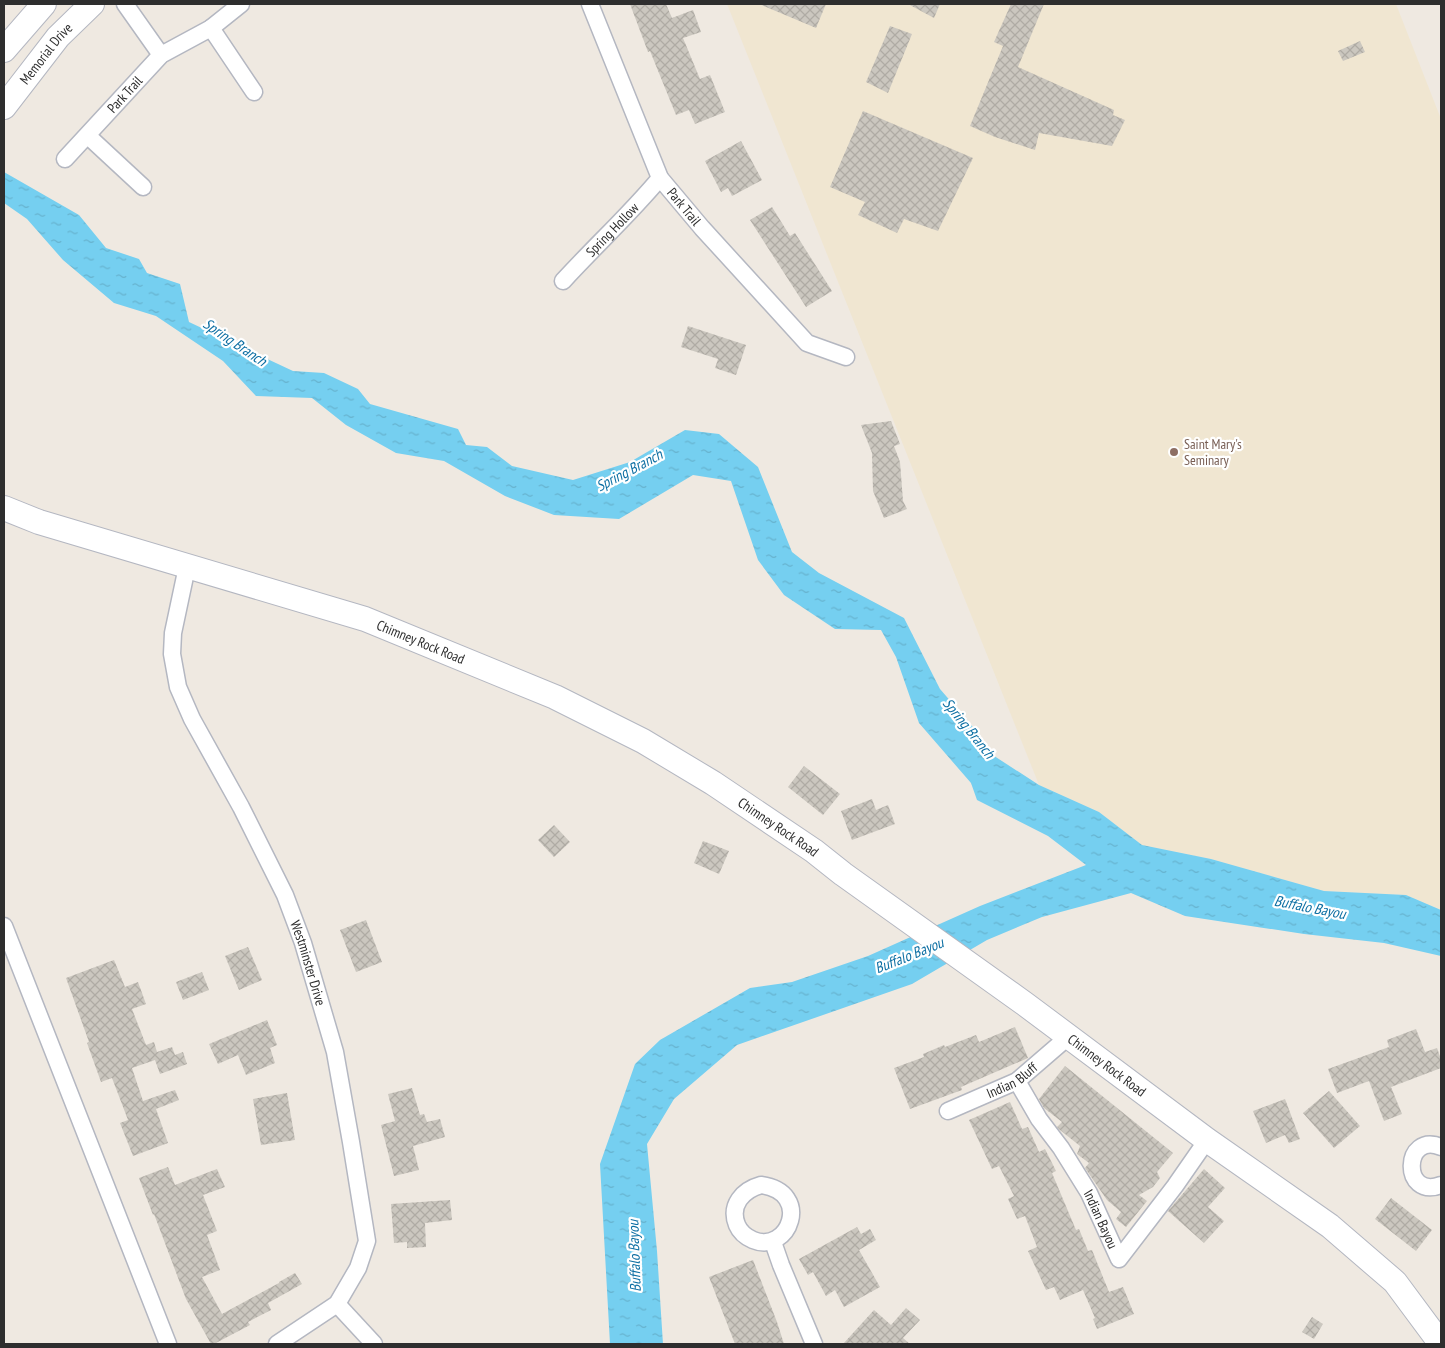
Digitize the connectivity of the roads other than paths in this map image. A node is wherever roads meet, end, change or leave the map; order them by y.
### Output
1 (44, 4) edge
2 (92, 4) edge
3 (124, 4) edge
4 (241, 4) edge
5 (590, 4) edge
6 (211, 28) junction
7 (4, 50) edge
8 (162, 55) junction
9 (254, 92) dead end
10 (4, 107) edge
11 (88, 136) junction
12 (65, 160) dead end
13 (660, 178) junction
14 (143, 187) dead end
15 (563, 280) dead end
16 (846, 357) dead end
17 (4, 508) edge
18 (187, 567) junction
19 (4, 926) edge
20 (1068, 1037) junction
21 (1017, 1081) junction
22 (948, 1111) dead end
23 (1207, 1140) junction
24 (1441, 1147) edge
25 (1441, 1185) edge
26 (773, 1242) dead end
27 (337, 1304) junction
28 (1438, 1334) edge
29 (168, 1344) edge
30 (277, 1344) edge
31 (374, 1344) edge
32 (814, 1344) edge

1 - 7 main road
2 - 10 main road, Memorial Drive
3 - 8 street
4 - 6 street, Park Trail
5 - 13 street, Park Trail
6 - 8 street, Park Trail
6 - 9 street
8 - 11 street, Park Trail
11 - 12 street, Park Trail
11 - 14 street
13 - 15 street, Spring Hollow
13 - 16 street, Park Trail
17 - 18 main road, Chimney Rock Road
18 - 20 main road, Chimney Rock Road
18 - 27 street, Westminster Drive
19 - 29 street
20 - 21 street, Indian Bluff
20 - 23 main road, Chimney Rock Road
21 - 22 street, Indian Bluff
21 - 23 street, Indian Bayou
23 - 28 main road, Chimney Rock Road
24 - 25 street
26 - 32 street
27 - 30 street, Westminster Drive
27 - 31 street

